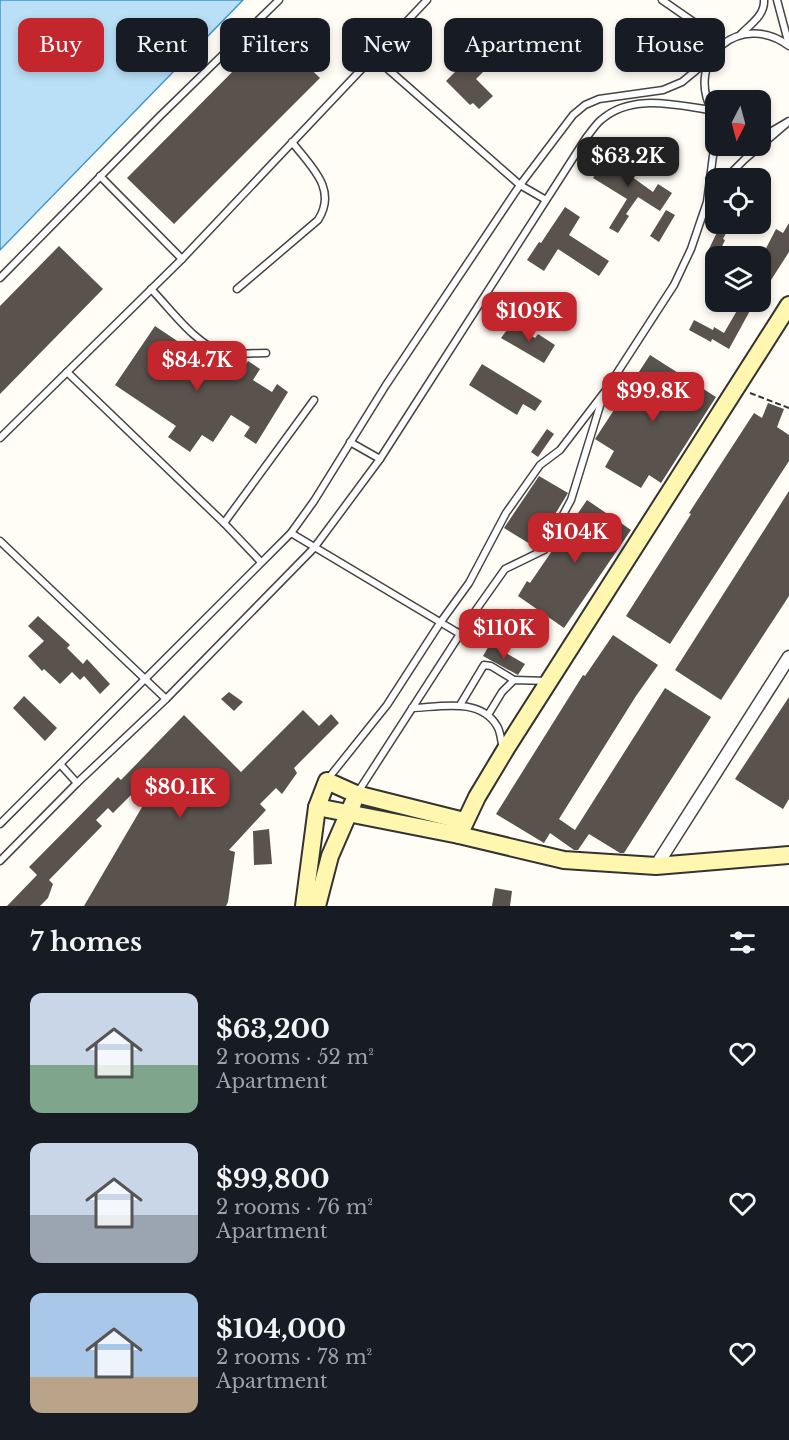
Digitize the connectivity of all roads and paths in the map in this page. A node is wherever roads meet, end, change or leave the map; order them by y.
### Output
1 (279, 0) edge
2 (427, 0) edge
3 (662, 0) edge
4 (764, 0) edge
5 (777, 0) edge
6 (410, 18) edge
7 (688, 18) edge
8 (741, 34) junction
9 (725, 42) edge
10 (789, 45) edge
11 (358, 72) edge
12 (391, 72) edge
13 (694, 72) edge
14 (705, 72) edge
15 (705, 97) edge
16 (705, 112) edge
17 (787, 123) edge
18 (771, 131) edge
19 (292, 142) junction
20 (736, 168) edge
21 (100, 176) junction
22 (520, 185) junction
23 (546, 200) junction
24 (705, 208) edge
25 (182, 259) junction
26 (0, 278) edge
27 (151, 289) junction
28 (237, 289) dead end
29 (789, 305) edge
30 (266, 353) dead end
31 (68, 372) junction
32 (736, 388) junction
33 (606, 390) junction
34 (314, 400) dead end
35 (789, 408) edge
36 (0, 438) edge
37 (350, 442) junction
38 (380, 459) junction
39 (224, 523) junction
40 (291, 533) junction
41 (0, 541) edge
42 (314, 548) junction
43 (261, 562) junction
44 (440, 623) junction
45 (460, 634) junction
46 (789, 657) edge
47 (144, 679) junction
48 (514, 680) junction
49 (549, 682) junction
50 (166, 699) junction
51 (460, 705) junction
52 (412, 708) junction
53 (488, 715) junction
54 (504, 752) junction
55 (60, 764) junction
56 (327, 781) junction
57 (78, 783) junction
58 (356, 794) junction
59 (317, 807) junction
60 (350, 813) junction
61 (0, 824) edge
62 (461, 828) junction
63 (789, 855) edge
64 (0, 861) edge
65 (656, 866) junction
66 (303, 906) edge
67 (317, 906) edge

1 - 21 lane
2 - 6 lane
3 - 7 lane
4 - 8 lane
5 - 10 lane
8 - 9 lane
8 - 10 lane
11 - 19 lane
12 - 22 lane
13 - 22 lane
14 - 15 lane
16 - 23 lane
17 - 18 lane
17 - 20 lane
19 - 25 lane
19 - 28 lane
21 - 25 lane
21 - 26 lane
22 - 23 lane
22 - 37 lane
23 - 38 lane
24 - 33 lane
25 - 27 lane
27 - 30 lane
27 - 31 lane
29 - 32 main road
31 - 36 lane
31 - 39 lane
32 - 35 path
32 - 49 main road
33 - 44 lane
33 - 45 lane
34 - 39 lane
37 - 38 lane
37 - 40 lane
38 - 42 lane
39 - 43 lane
40 - 42 lane
40 - 43 lane
41 - 47 lane
42 - 44 lane
42 - 50 lane
43 - 47 lane
44 - 45 lane
44 - 56 lane
45 - 52 lane
46 - 65 street
47 - 50 lane
47 - 55 lane
48 - 49 lane
48 - 51 lane
48 - 53 lane
49 - 54 main road
50 - 57 lane
51 - 52 lane
51 - 53 lane
52 - 58 lane
53 - 54 lane
54 - 62 main road
55 - 57 lane
55 - 61 lane
56 - 58 main road
56 - 59 main road
57 - 64 lane
58 - 60 main road
58 - 62 main road
59 - 60 main road
59 - 66 main road
60 - 62 main road
60 - 67 main road
62 - 65 main road
63 - 65 main road

